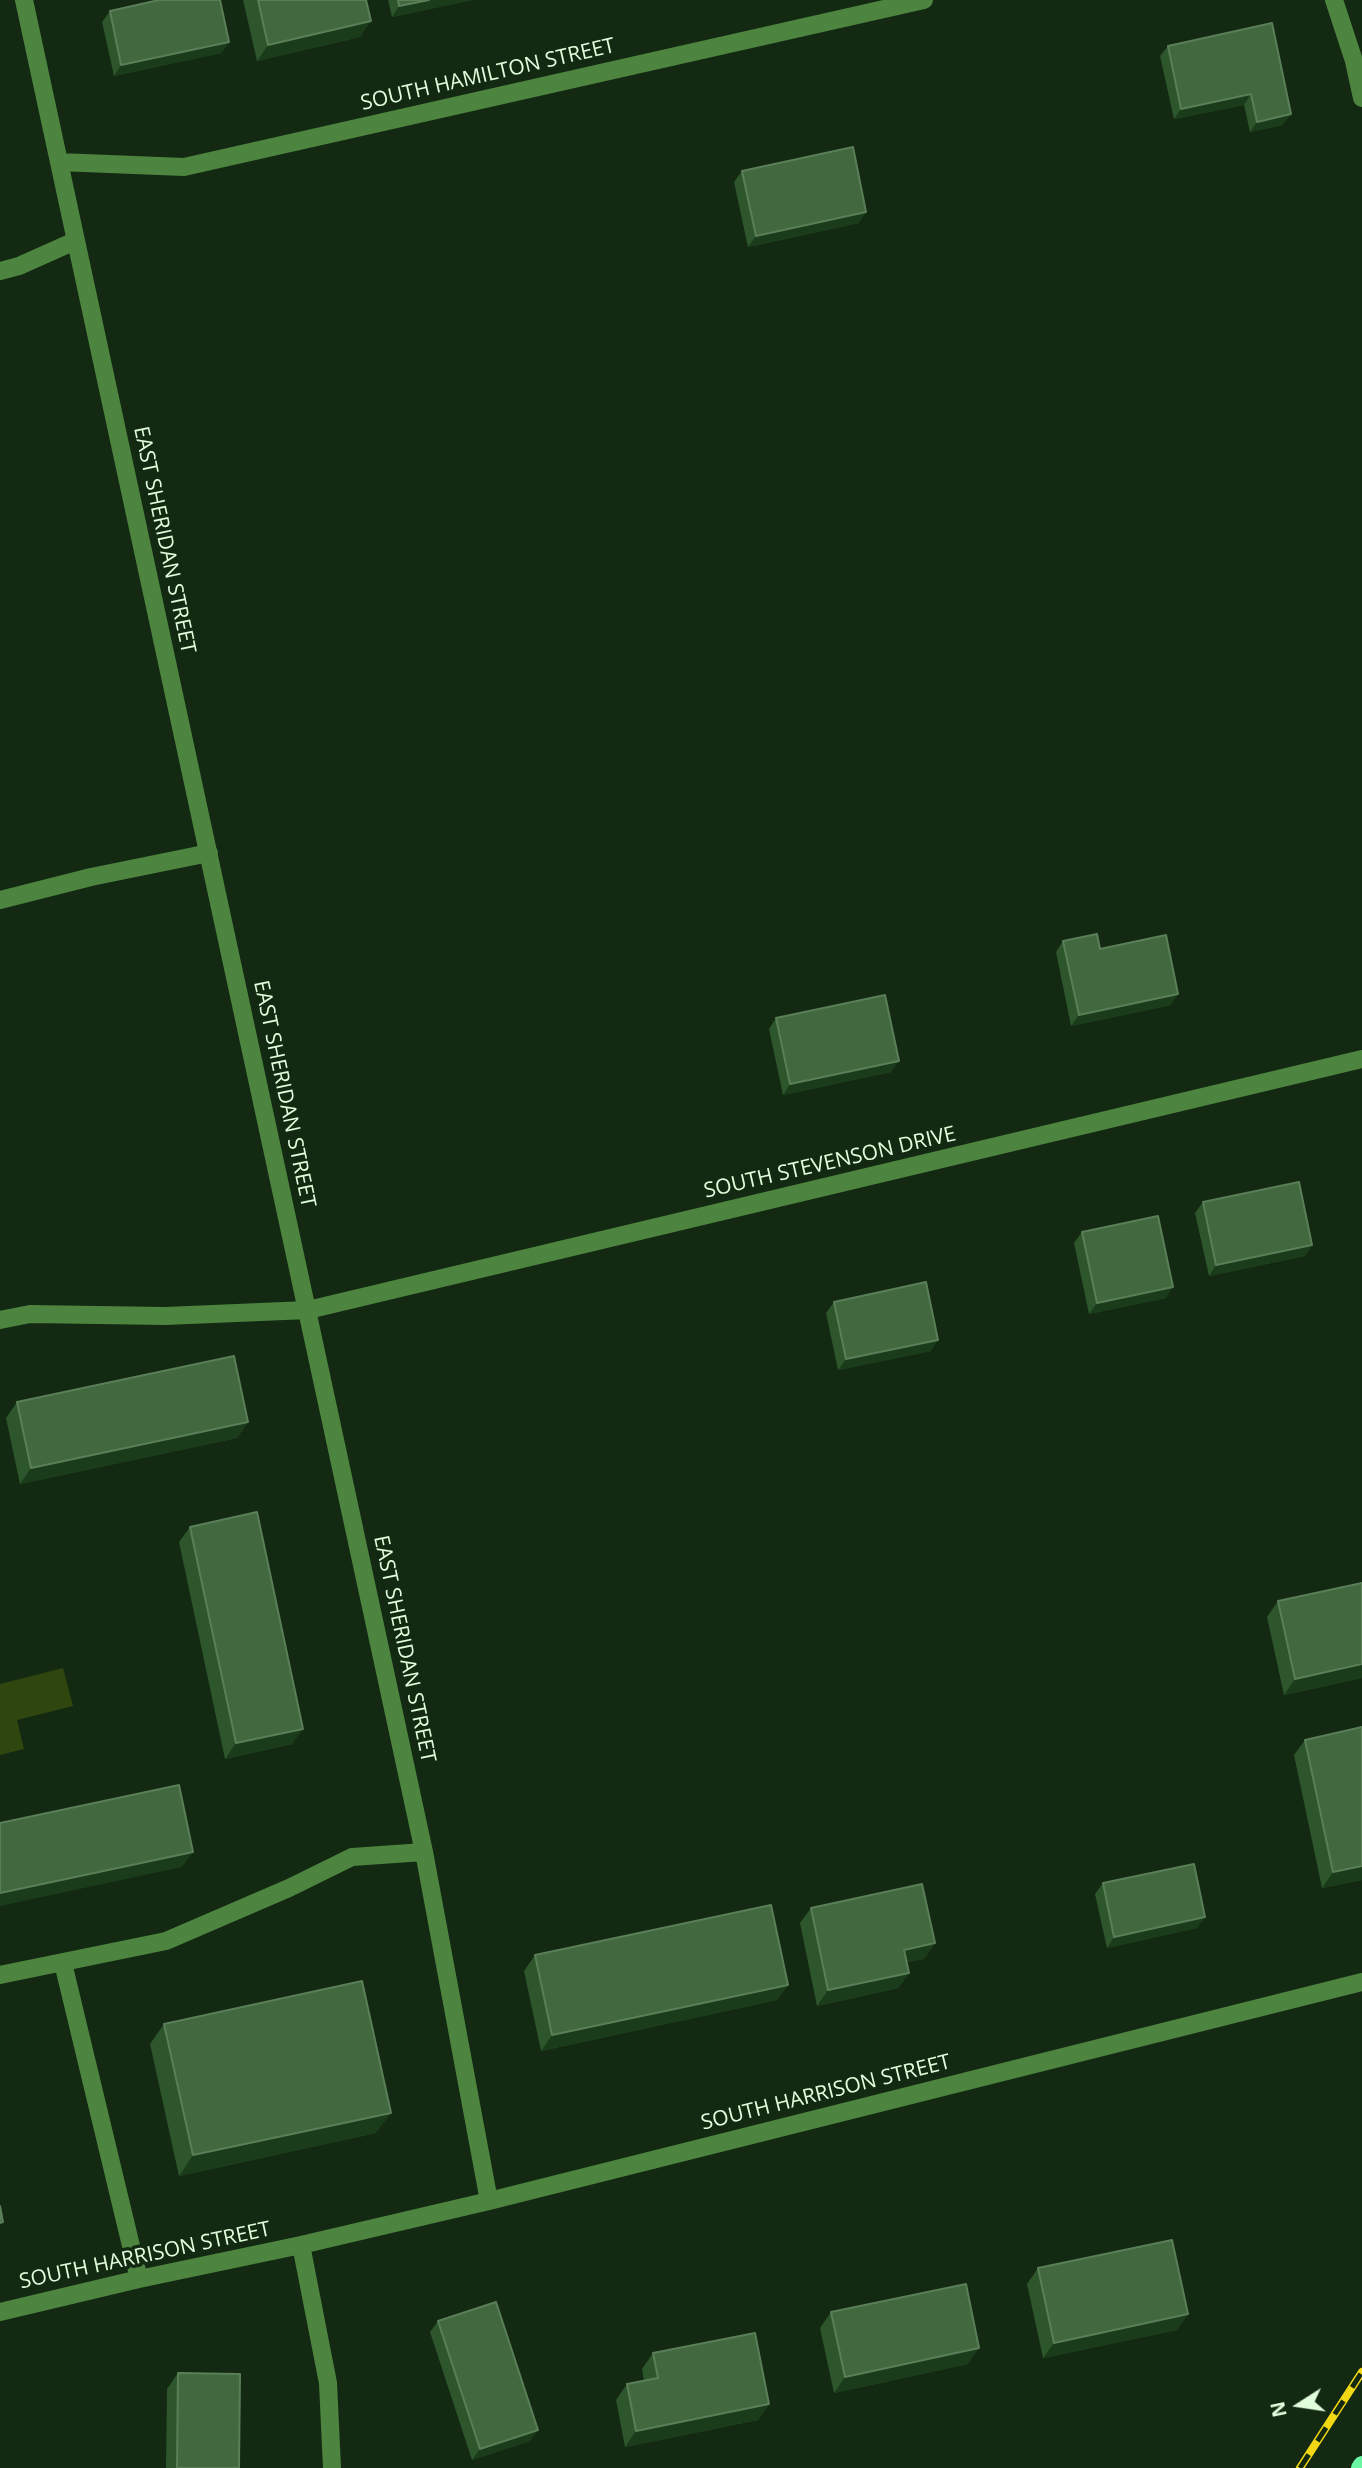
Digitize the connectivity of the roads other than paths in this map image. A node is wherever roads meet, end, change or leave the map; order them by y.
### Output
1 (24, 0) edge
2 (924, 0) edge
3 (1334, 0) edge
4 (1362, 98) edge
5 (59, 162) junction
6 (75, 241) junction
7 (0, 271) edge
8 (209, 853) junction
9 (0, 900) edge
10 (1362, 1059) edge
11 (308, 1310) junction
12 (0, 1320) edge
13 (424, 1852) junction
14 (63, 1963) junction
15 (0, 1975) edge
16 (1362, 1982) edge
17 (489, 2201) junction
18 (301, 2245) junction
19 (139, 2278) junction
20 (0, 2312) edge
21 (332, 2468) edge

1 - 5 street, EAST SHERIDAN STREET
2 - 5 street, SOUTH HAMILTON STREET
3 - 4 street
5 - 6 street, EAST SHERIDAN STREET
6 - 7 street
6 - 8 street, EAST SHERIDAN STREET
8 - 9 street
8 - 11 street, EAST SHERIDAN STREET
10 - 11 street, SOUTH STEVENSON DRIVE
11 - 12 street, SOUTH STEVENSON DRIVE
11 - 13 street, EAST SHERIDAN STREET
13 - 14 street
13 - 17 street, EAST SHERIDAN STREET
14 - 15 street
14 - 19 street
16 - 17 street, SOUTH HARRISON STREET
17 - 18 street, SOUTH HARRISON STREET
18 - 19 street, SOUTH HARRISON STREET
18 - 21 street, SOUTH HARRISON STREET
19 - 20 street, SOUTH HARRISON STREET

